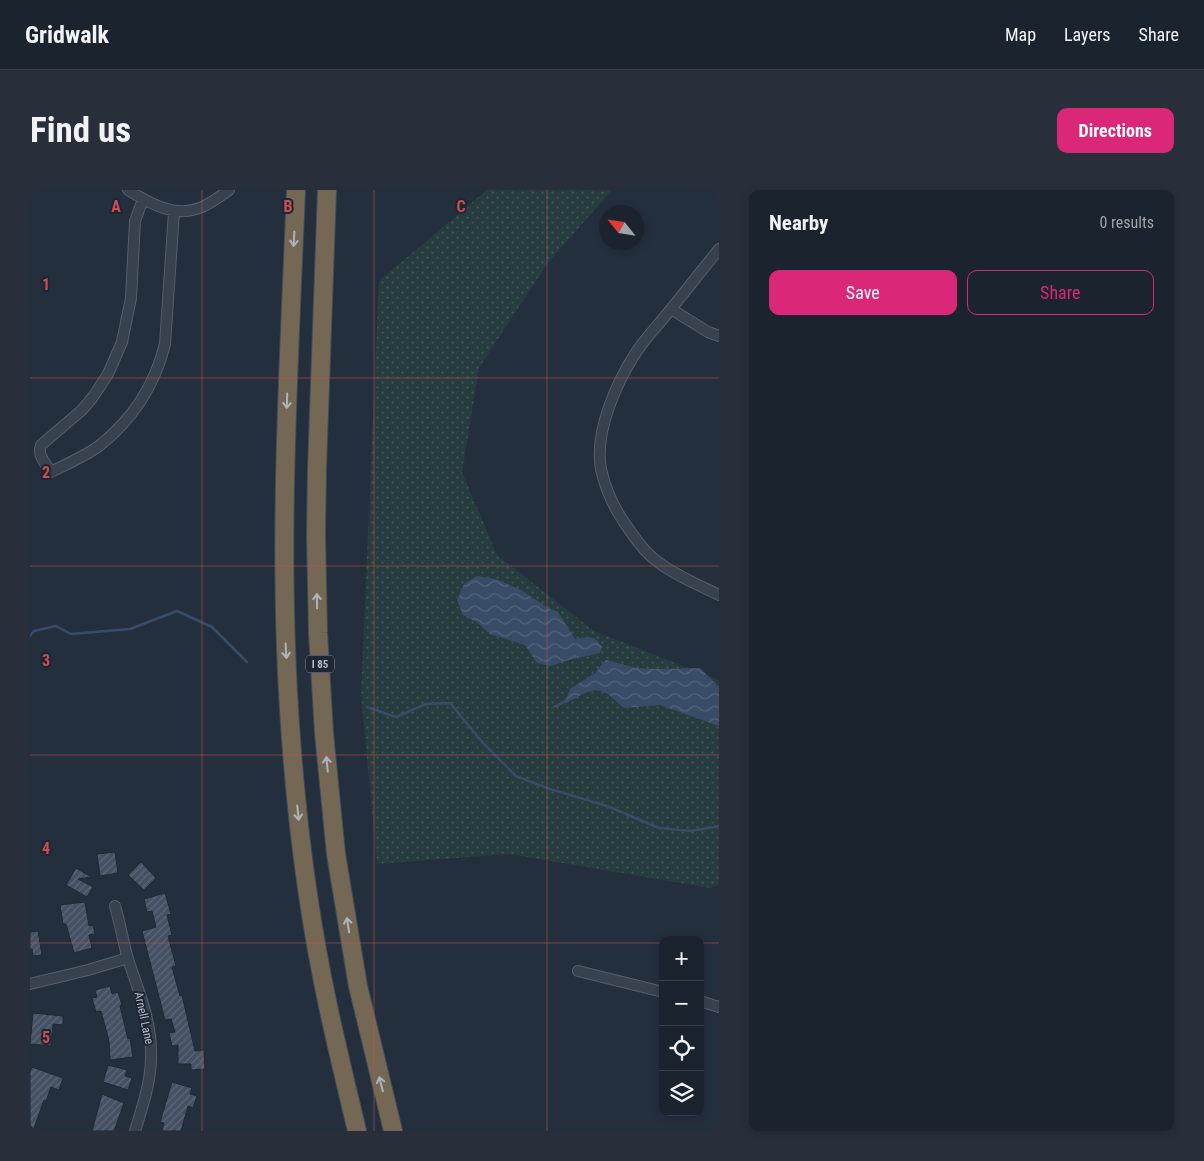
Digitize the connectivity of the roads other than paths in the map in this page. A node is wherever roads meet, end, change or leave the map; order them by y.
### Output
1 (128, 190) edge
2 (230, 190) edge
3 (296, 190) edge
4 (327, 190) edge
5 (143, 199) junction
6 (174, 212) junction
7 (719, 249) edge
8 (671, 310) junction
9 (719, 336) edge
10 (719, 594) edge
11 (115, 906) dead end
12 (128, 958) junction
13 (578, 971) dead end
14 (30, 984) edge
15 (659, 991) edge
16 (704, 1002) edge
17 (719, 1007) edge
18 (135, 1131) edge
19 (357, 1131) edge
20 (393, 1131) edge

1 - 5 street
2 - 6 street
3 -> 19 highway
20 -> 4 highway, I 85
5 - 6 street
5 - 6 street
7 - 8 street
8 - 9 street
8 - 10 street
11 - 12 street, Arnell Lane
12 - 14 street
12 - 18 street, Arnell Lane
13 - 15 street
16 - 17 street

